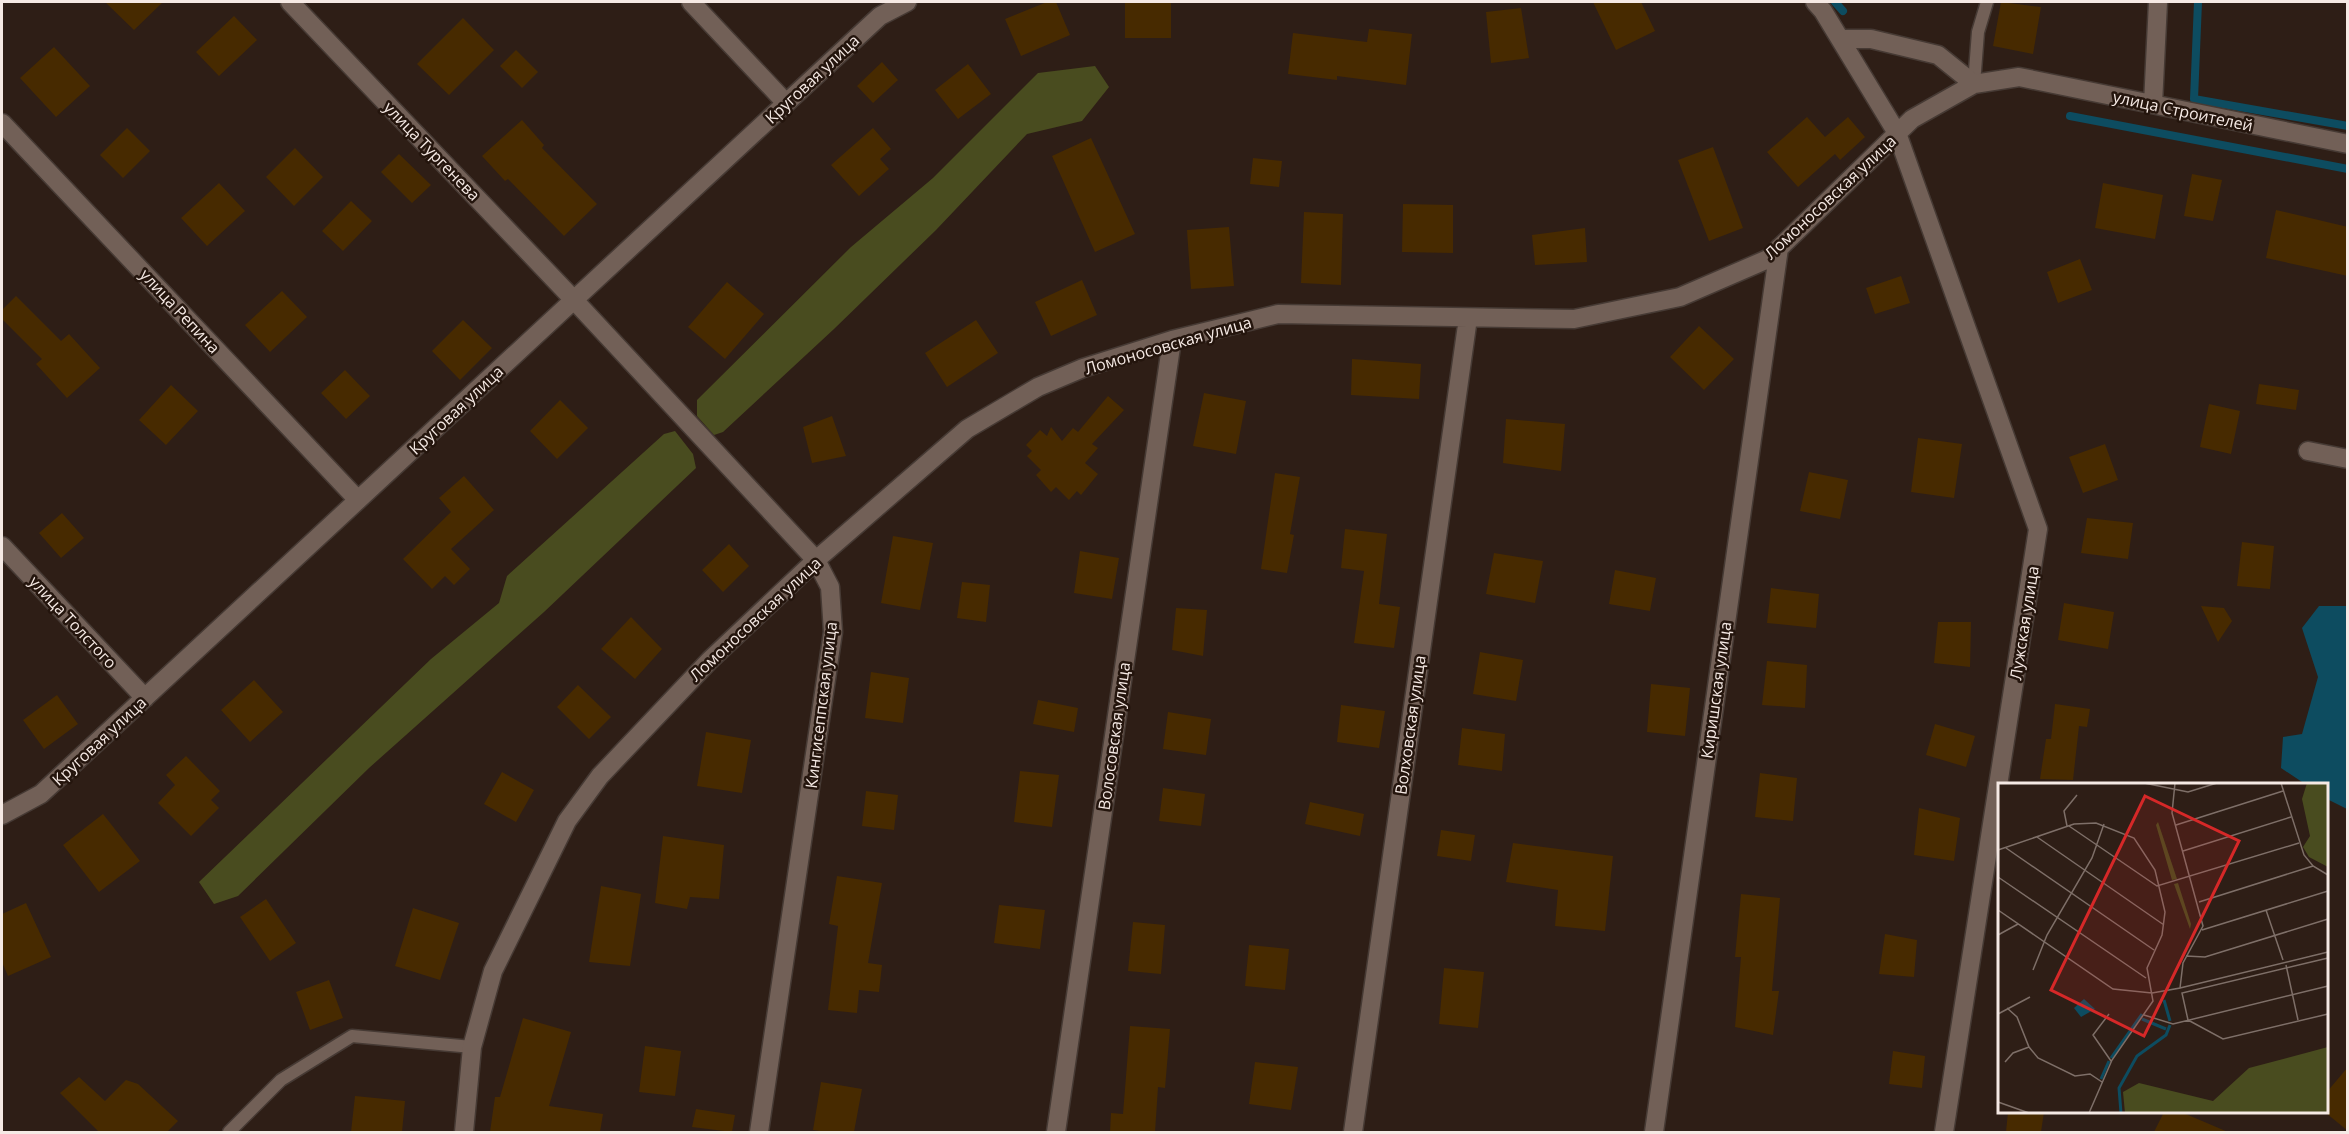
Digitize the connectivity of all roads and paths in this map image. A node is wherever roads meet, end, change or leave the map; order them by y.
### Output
1 (290, 2) edge
2 (691, 2) edge
3 (907, 2) edge
4 (1815, 2) edge
5 (1987, 2) edge
6 (2158, 2) edge
7 (1840, 39) junction
8 (2019, 77) joint
9 (1974, 84) junction
10 (786, 103) junction
11 (2153, 104) junction
12 (2, 123) edge
13 (1897, 133) junction
14 (2348, 144) edge
15 (1779, 248) junction
16 (574, 300) junction
17 (1468, 318) junction
18 (1172, 340) junction
19 (2308, 451) dead end
20 (2348, 459) edge
21 (358, 500) junction
22 (2, 546) edge
23 (816, 560) junction
24 (145, 698) junction
25 (1998, 783) edge
26 (1998, 786) edge
27 (2, 815) edge
28 (472, 1047) junction
29 (229, 1132) edge
30 (464, 1132) edge
31 (759, 1132) edge
32 (1056, 1132) edge
33 (1353, 1132) edge
34 (1654, 1132) edge
35 (1944, 1132) edge

1 - 16 street, улица Тургенева
2 - 10 street
3 - 10 street, Круговая улица
4 - 7 street
5 - 9 lane
6 - 11 street
7 - 9 street
7 - 13 street
8 - 9 street, Ломоносовская улица
8 - 11 street, улица Строителей
9 - 13 street, Ломоносовская улица
10 - 16 street, Круговая улица
11 - 14 street, улица Строителей
12 - 21 street, улица Репина
13 - 15 street, Ломоносовская улица
13 - 25 street, Лужская улица
15 - 17 street, Ломоносовская улица
15 - 34 street, Киришская улица
16 - 21 street, Круговая улица
16 - 23 street, Кингисеппская улица
17 - 18 street, Ломоносовская улица
17 - 33 street, Волховская улица
18 - 23 street, Ломоносовская улица
18 - 32 street, Волосовская улица
19 - 20 street
21 - 24 street, Круговая улица
22 - 24 street, улица Толстого
23 - 28 street, Ломоносовская улица
23 - 31 street, Кингисеппская улица
24 - 27 street, Круговая улица
26 - 35 street, Лужская улица
28 - 29 lane
28 - 30 street, Ломоносовская улица

